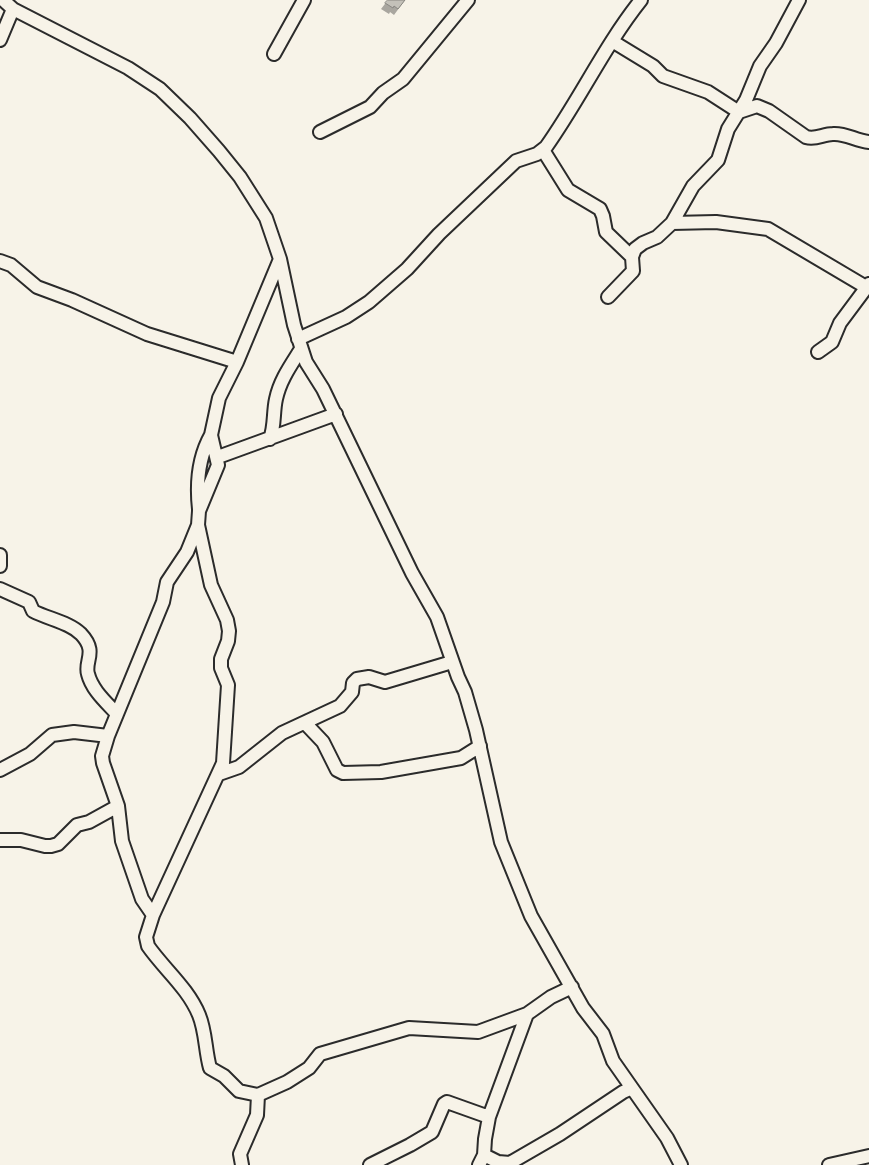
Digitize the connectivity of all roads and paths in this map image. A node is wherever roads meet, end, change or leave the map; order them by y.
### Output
1 (304, 0) edge
2 (468, 0) edge
3 (641, 0) edge
4 (799, 0) edge
5 (8, 4) edge
6 (0, 40) edge
7 (612, 41) junction
8 (274, 54) dead end
9 (745, 107) junction
10 (320, 132) dead end
11 (869, 142) edge
12 (542, 150) junction
13 (681, 208) junction
14 (689, 222) junction
15 (672, 223) junction
16 (632, 257) junction
17 (280, 259) junction
18 (0, 261) edge
19 (867, 285) edge
20 (608, 297) dead end
21 (300, 344) junction
22 (818, 352) dead end
23 (237, 362) junction
24 (336, 414) junction
25 (212, 434) junction
26 (270, 439) junction
27 (218, 457) junction
28 (199, 511) junction
29 (198, 526) junction
30 (0, 554) edge
31 (0, 566) edge
32 (0, 589) edge
33 (452, 662) junction
34 (117, 714) junction
35 (305, 723) junction
36 (108, 736) junction
37 (480, 746) junction
38 (0, 770) edge
39 (219, 774) junction
40 (118, 806) junction
41 (0, 840) edge
42 (153, 915) junction
43 (572, 987) junction
44 (527, 1014) junction
45 (632, 1088) junction
46 (258, 1095) junction
47 (489, 1117) junction
48 (869, 1156) edge
49 (482, 1160) edge
50 (242, 1165) edge
51 (370, 1165) edge
52 (681, 1165) edge
53 (829, 1165) edge

1 - 8 street
2 - 10 street
3 - 7 street
4 - 9 street
5 - 6 street
5 - 17 street
7 - 9 street
7 - 12 street
9 - 11 street
9 - 13 street
12 - 16 street
12 - 21 street
13 - 14 street
13 - 15 street
14 - 15 street
14 - 19 street
15 - 16 street
16 - 20 street
17 - 21 street
17 - 23 street
18 - 23 street
19 - 22 street
21 - 24 street
21 - 26 street
23 - 25 street
24 - 26 street
24 - 33 street
25 - 27 street
25 - 28 street
26 - 27 street
27 - 28 street
28 - 29 street
29 - 34 street
29 - 39 street
30 - 31 street
32 - 34 street
33 - 35 street
33 - 37 street
34 - 36 street
35 - 37 street
35 - 39 street
36 - 38 street
36 - 40 street
37 - 43 street
39 - 42 street
40 - 41 street
40 - 42 street
42 - 46 street
43 - 44 street
43 - 45 street
44 - 46 street
44 - 47 street
45 - 49 street
45 - 52 street
46 - 50 street
47 - 49 street
47 - 51 street
48 - 53 street

